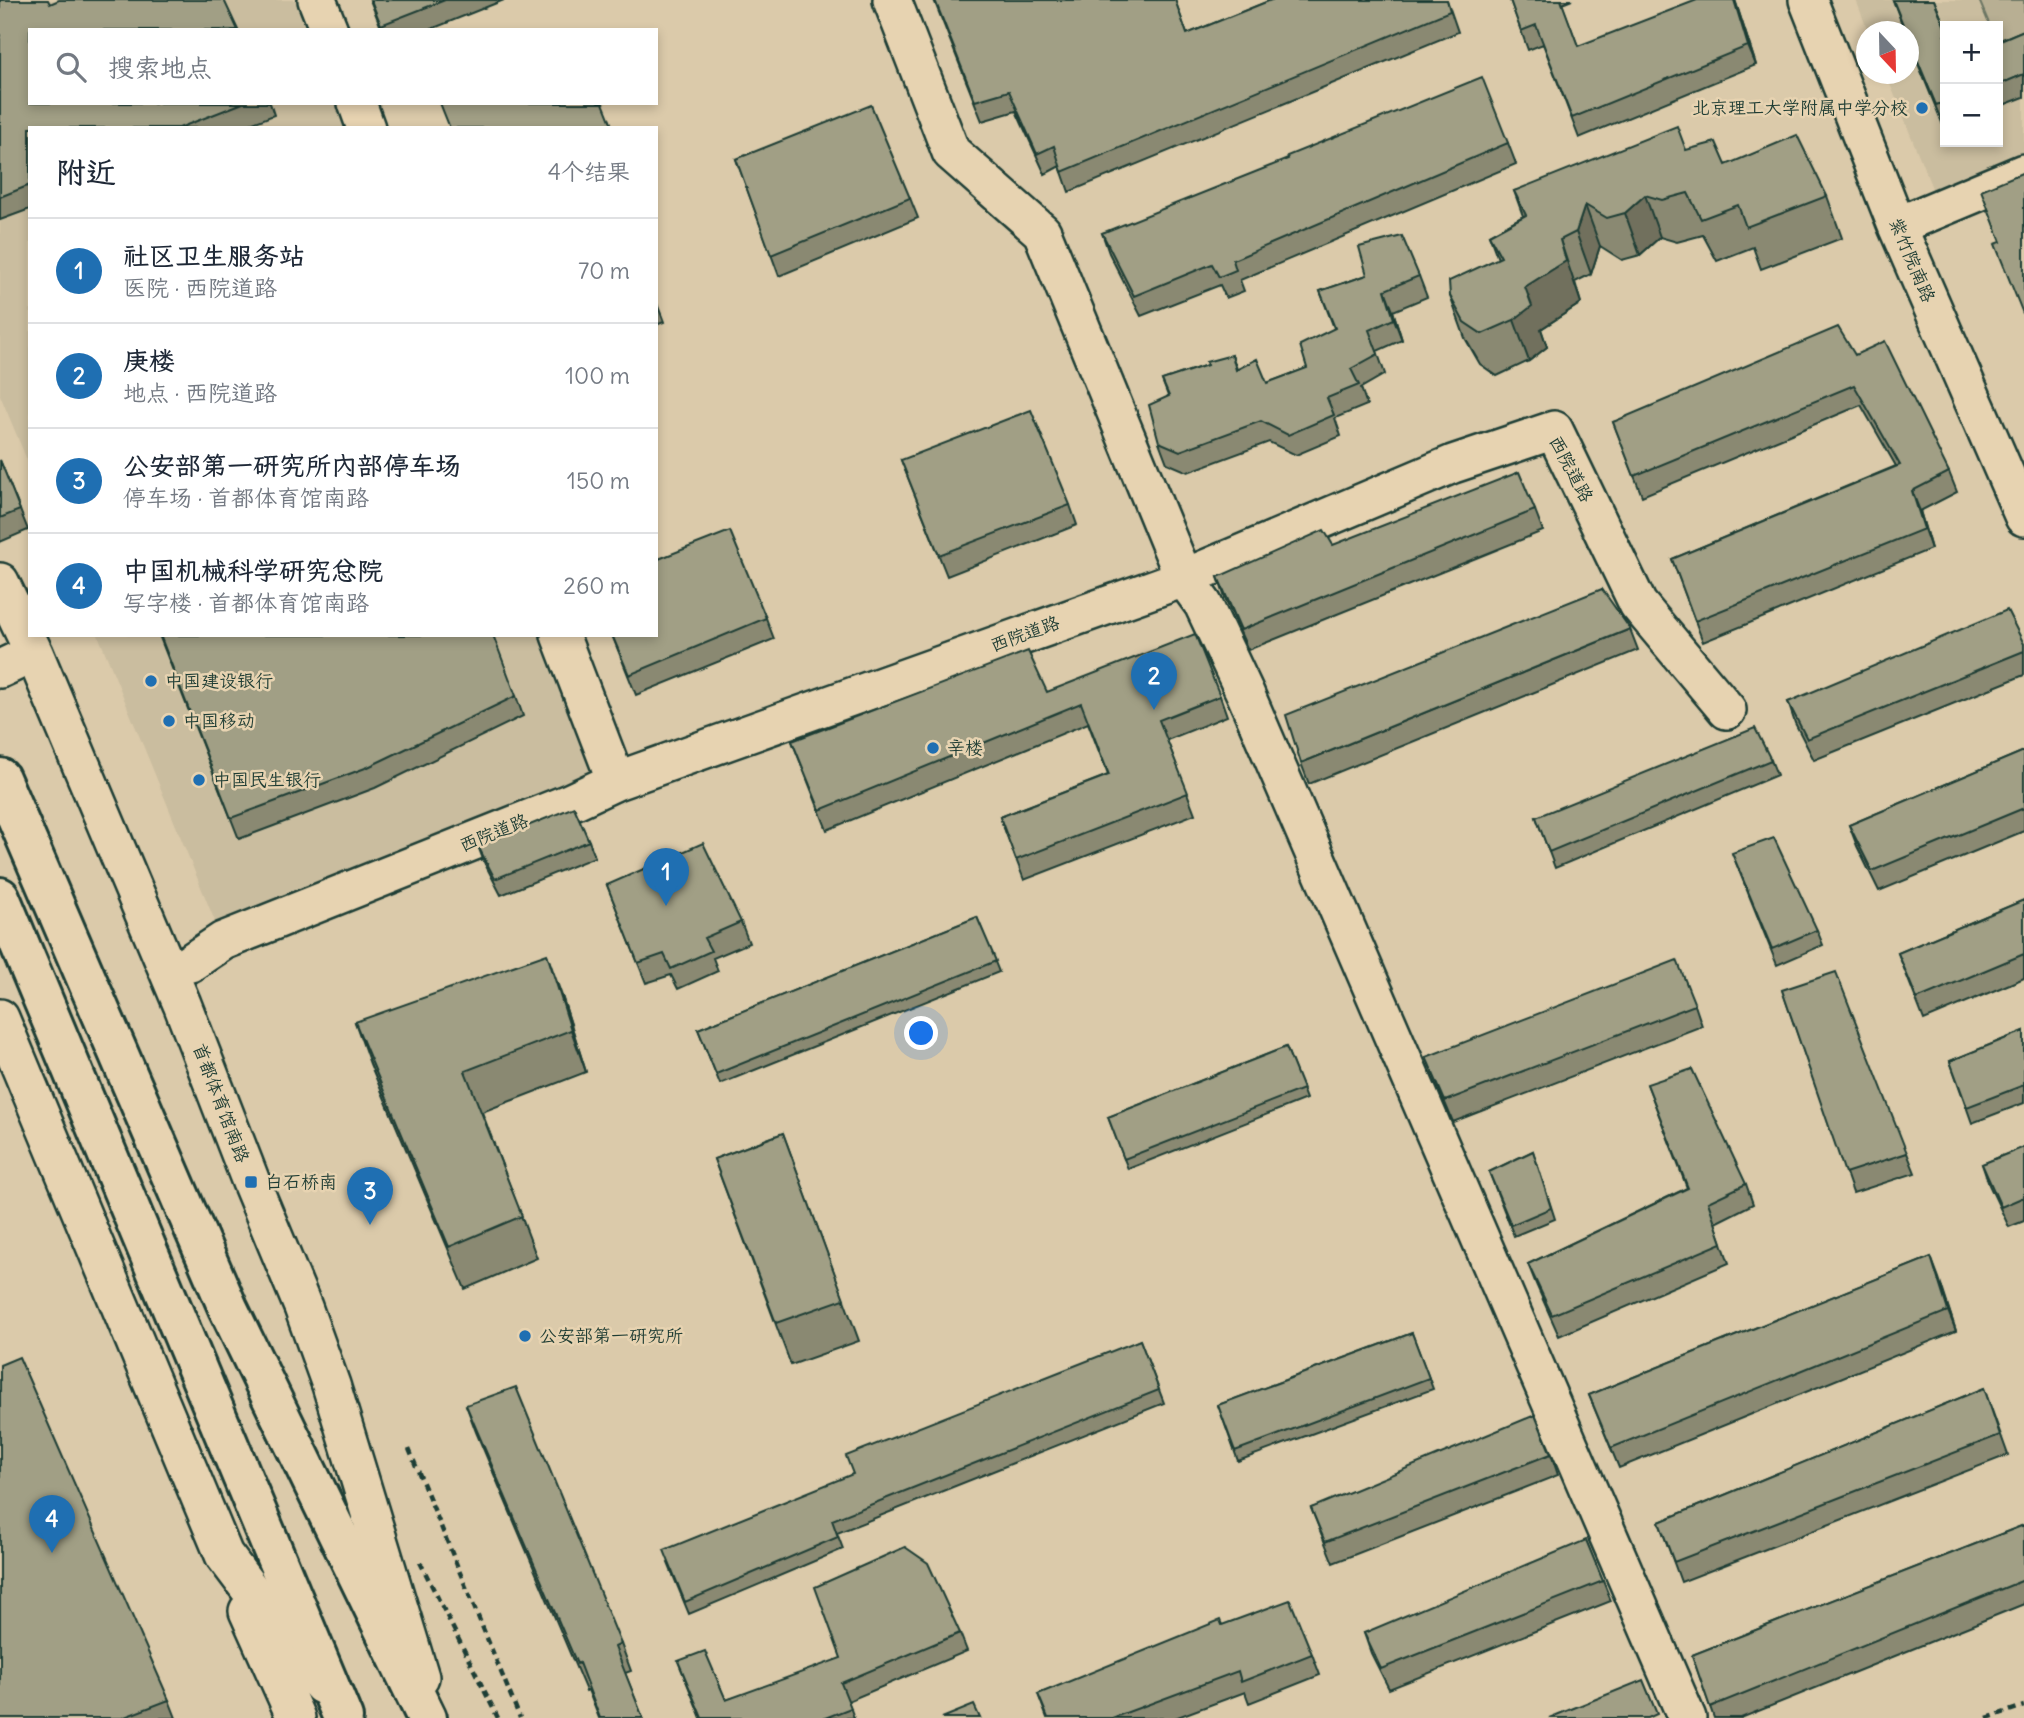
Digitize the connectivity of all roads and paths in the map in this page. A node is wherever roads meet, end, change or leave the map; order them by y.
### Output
1 (317, 0) edge
2 (892, 0) edge
3 (1808, 0) edge
4 (327, 28) edge
5 (358, 105) edge
6 (365, 126) edge
7 (2024, 173) edge
8 (1898, 226) junction
9 (2024, 517) edge
10 (1184, 578) junction
11 (0, 582) edge
12 (561, 637) edge
13 (34, 653) junction
14 (0, 669) edge
15 (1727, 710) dead end
16 (0, 778) edge
17 (616, 781) junction
18 (0, 897) edge
19 (190, 963) dead end
20 (0, 1018) edge
21 (409, 1449) dead end
22 (224, 1555) junction
23 (2024, 1706) edge
24 (340, 1712) edge
25 (296, 1718) edge
26 (430, 1718) edge
27 (520, 1718) edge
28 (1687, 1718) edge
29 (1987, 1718) edge

1 - 4 street
2 - 10 street
3 - 8 street, 紫竹院南路
5 - 6 street
7 - 8 street
8 - 9 street, 紫竹院南路
10 - 15 street, 西院道路
10 - 17 street, 西院道路
10 - 28 street
11 - 13 street, 首都体育馆南路
12 - 17 street
13 - 14 street
13 - 26 street, 首都体育馆南路
16 - 26 main road, 首都体育馆南路
17 - 19 street, 西院道路
18 - 24 main road
20 - 22 street
21 - 27 path
22 - 24 street
22 - 25 street
23 - 29 path

